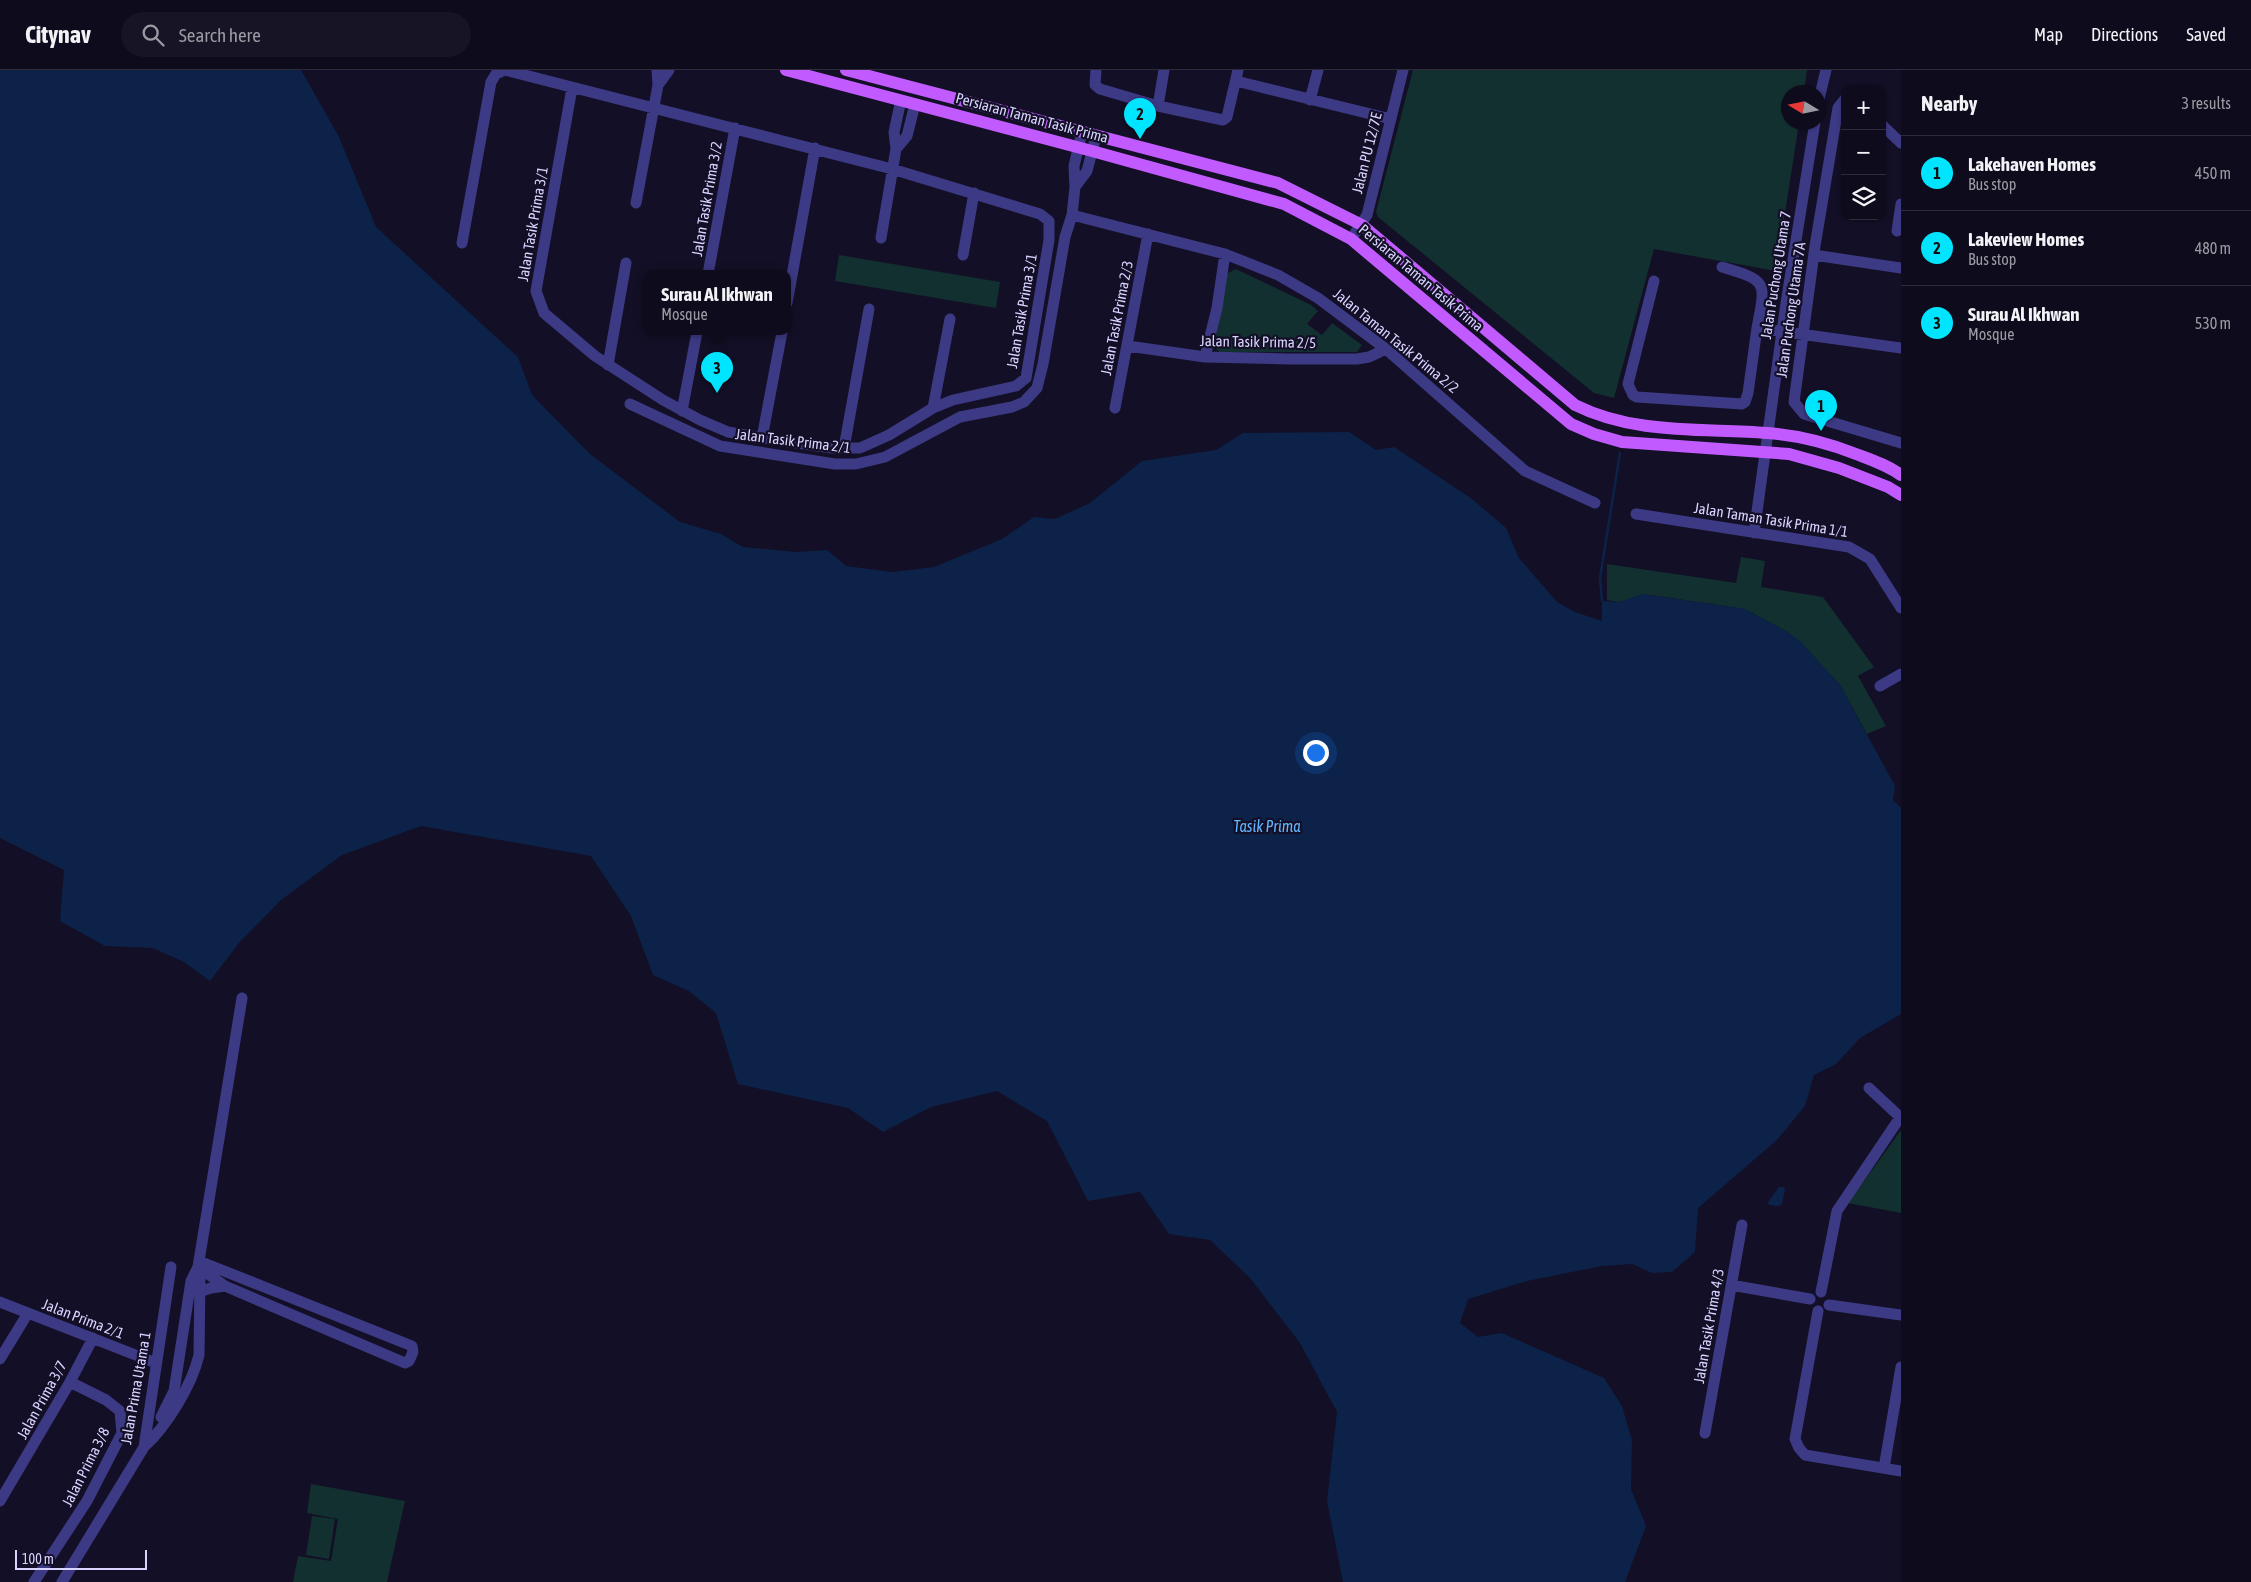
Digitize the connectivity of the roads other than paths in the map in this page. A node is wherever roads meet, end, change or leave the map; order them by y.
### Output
1 (657, 70) edge
2 (669, 70) edge
3 (786, 70) edge
4 (846, 70) edge
5 (1096, 70) edge
6 (1164, 70) edge
7 (1318, 70) edge
8 (1403, 70) edge
9 (1826, 70) edge
10 (1237, 75) edge
11 (658, 85) junction
12 (1822, 85) edge
13 (572, 88) junction
14 (902, 100) junction
15 (1310, 100) junction
16 (1826, 101) edge
17 (1841, 103) edge
18 (915, 104) junction
19 (653, 106) junction
20 (1158, 106) junction
21 (1391, 119) junction
22 (735, 128) junction
23 (1886, 129) edge
24 (1814, 130) edge
25 (1082, 132) junction
26 (1096, 136) junction
27 (1901, 143) edge
28 (1078, 147) junction
29 (815, 148) junction
30 (896, 149) junction
31 (1092, 151) junction
32 (892, 169) junction
33 (1076, 187) junction
34 (974, 193) junction
35 (636, 202) dead end
36 (1901, 204) edge
37 (1072, 215) junction
38 (1362, 225) junction
39 (1897, 231) dead end
40 (1148, 234) junction
41 (881, 238) dead end
42 (1351, 239) junction
43 (462, 243) dead end
44 (1225, 254) junction
45 (963, 255) dead end
46 (1814, 256) junction
47 (626, 263) dead end
48 (1722, 267) dead end
49 (1901, 268) edge
50 (709, 270) edge
51 (791, 280) edge
52 (1654, 281) dead end
53 (869, 309) dead end
54 (950, 319) dead end
55 (1757, 328) junction
56 (1782, 331) junction
57 (1803, 334) junction
58 (696, 335) edge
59 (781, 335) edge
60 (1128, 346) junction
61 (1901, 348) edge
62 (1386, 349) junction
63 (1205, 357) junction
64 (608, 365) junction
65 (630, 404) dead end
66 (933, 408) junction
67 (1115, 408) dead end
68 (682, 411) junction
69 (1768, 433) junction
70 (762, 438) junction
71 (1901, 442) edge
72 (844, 448) junction
73 (1765, 452) junction
74 (1901, 475) edge
75 (1901, 495) edge
76 (1595, 503) dead end
77 (1636, 514) dead end
78 (1754, 532) junction
79 (1901, 608) edge
80 (1901, 674) edge
81 (1880, 686) dead end
82 (242, 998) dead end
83 (1869, 1088) dead end
84 (1900, 1117) edge
85 (1742, 1224) dead end
86 (199, 1264) junction
87 (171, 1267) dead end
88 (1731, 1285) junction
89 (225, 1286) junction
90 (199, 1292) junction
91 (1821, 1292) junction
92 (1810, 1299) junction
93 (0, 1302) edge
94 (1829, 1305) junction
95 (1818, 1311) junction
96 (28, 1313) junction
97 (1901, 1315) edge
98 (93, 1338) junction
99 (0, 1359) edge
100 (156, 1363) junction
101 (1901, 1367) edge
102 (70, 1382) junction
103 (146, 1429) junction
104 (1705, 1433) dead end
105 (144, 1447) junction
106 (1884, 1468) junction
107 (1901, 1471) edge
108 (0, 1501) edge
109 (34, 1582) edge
110 (62, 1582) edge

1 - 11 street
2 - 11 street
3 - 14 main road, Persiaran Taman Tasik Prima
4 - 25 main road, Persiaran Taman Tasik Prima
5 - 20 street
6 - 20 street
7 - 15 street
8 - 21 street, Jalan PU 12/7E
9 - 12 street
10 - 15 street
10 - 20 street
11 - 19 street
13 - 19 street, Jalan Tasik Prima 3/1
13 - 43 street, Jalan Tasik Prima 3/1
13 - 64 street, Jalan Tasik Prima 3/1
14 - 18 main road, Persiaran Taman Tasik Prima
14 - 30 street
15 - 21 street
16 - 17 street
17 - 46 street, Jalan Puchong Utama 7A
18 - 28 main road, Persiaran Taman Tasik Prima
18 - 30 street
19 - 22 street, Jalan Tasik Prima 3/1
19 - 35 street
21 - 38 street, Jalan PU 12/7E
22 - 29 street, Jalan Tasik Prima 3/1
22 - 50 street, Jalan Tasik Prima 3/2
23 - 27 street
24 - 56 street, Jalan Puchong Utama 7
25 - 26 main road, Persiaran Taman Tasik Prima
25 - 28 street, Jalan Tasik Prima 2/1
26 - 31 street, Jalan Tasik Prima 2/1
26 - 38 main road, Persiaran Taman Tasik Prima
28 - 31 main road, Persiaran Taman Tasik Prima
28 - 33 street, Jalan Tasik Prima 2/1
29 - 32 street, Jalan Tasik Prima 3/1
29 - 51 street
30 - 32 street
31 - 33 street, Jalan Tasik Prima 2/1
31 - 42 main road, Persiaran Taman Tasik Prima
32 - 34 street, Jalan Tasik Prima 3/1
32 - 41 street
33 - 37 street, Jalan Tasik Prima 2/1
34 - 45 street
34 - 66 street, Jalan Tasik Prima 3/1
36 - 39 street
37 - 40 street, Jalan Taman Tasik Prima 2/2
37 - 65 street, Jalan Tasik Prima 2/1
38 - 42 street, Jalan PU 12/7E
38 - 69 main road, Persiaran Taman Tasik Prima
40 - 44 street, Jalan Taman Tasik Prima 2/2
40 - 60 street, Jalan Tasik Prima 2/3
42 - 73 main road, Persiaran Taman Tasik Prima
44 - 62 street, Jalan Taman Tasik Prima 2/2
44 - 63 street
46 - 49 street
46 - 57 street, Jalan Puchong Utama 7A
47 - 64 street
48 - 55 street
52 - 55 street
53 - 72 street
54 - 66 street
55 - 56 street
56 - 57 street
56 - 69 street, Jalan Puchong Utama 7
57 - 61 street
57 - 71 street, Jalan Puchong Utama 7A
58 - 68 street
59 - 70 street
60 - 63 street, Jalan Tasik Prima 2/5
60 - 67 street, Jalan Tasik Prima 2/3
62 - 63 street, Jalan Tasik Prima 2/5
62 - 76 street, Jalan Taman Tasik Prima 2/2
64 - 68 street, Jalan Tasik Prima 3/1
66 - 72 street, Jalan Tasik Prima 3/1
68 - 70 street, Jalan Tasik Prima 3/1
69 - 73 street, Jalan Puchong Utama 7
69 - 74 main road, Persiaran Taman Tasik Prima
70 - 72 street, Jalan Tasik Prima 3/1
73 - 75 main road, Persiaran Taman Tasik Prima
73 - 78 street, Jalan Puchong Utama 7
77 - 78 street, Jalan Taman Tasik Prima 1/1
78 - 79 street, Jalan Taman Tasik Prima 1/1
80 - 81 street
82 - 86 street
83 - 84 street
84 - 91 street
85 - 88 street, Jalan Tasik Prima 4/3
86 - 89 street
86 - 89 street
86 - 90 street
86 - 103 street
87 - 100 street, Jalan Prima Utama 1
88 - 92 street
88 - 104 street, Jalan Tasik Prima 4/3
89 - 90 street
90 - 105 street
91 - 92 street
91 - 94 street
92 - 95 street
93 - 96 street, Jalan Prima 2/1
94 - 95 street
94 - 97 street
95 - 106 street
96 - 98 street, Jalan Prima 2/1
96 - 99 street
98 - 100 street, Jalan Prima 2/1
98 - 102 street, Jalan Prima 3/7
100 - 103 street, Jalan Prima Utama 1
101 - 106 street
102 - 108 street, Jalan Prima 3/7
102 - 109 street, Jalan Prima 3/8
103 - 105 street, Jalan Prima Utama 1
105 - 110 street, Jalan Prima Utama 1
106 - 107 street

